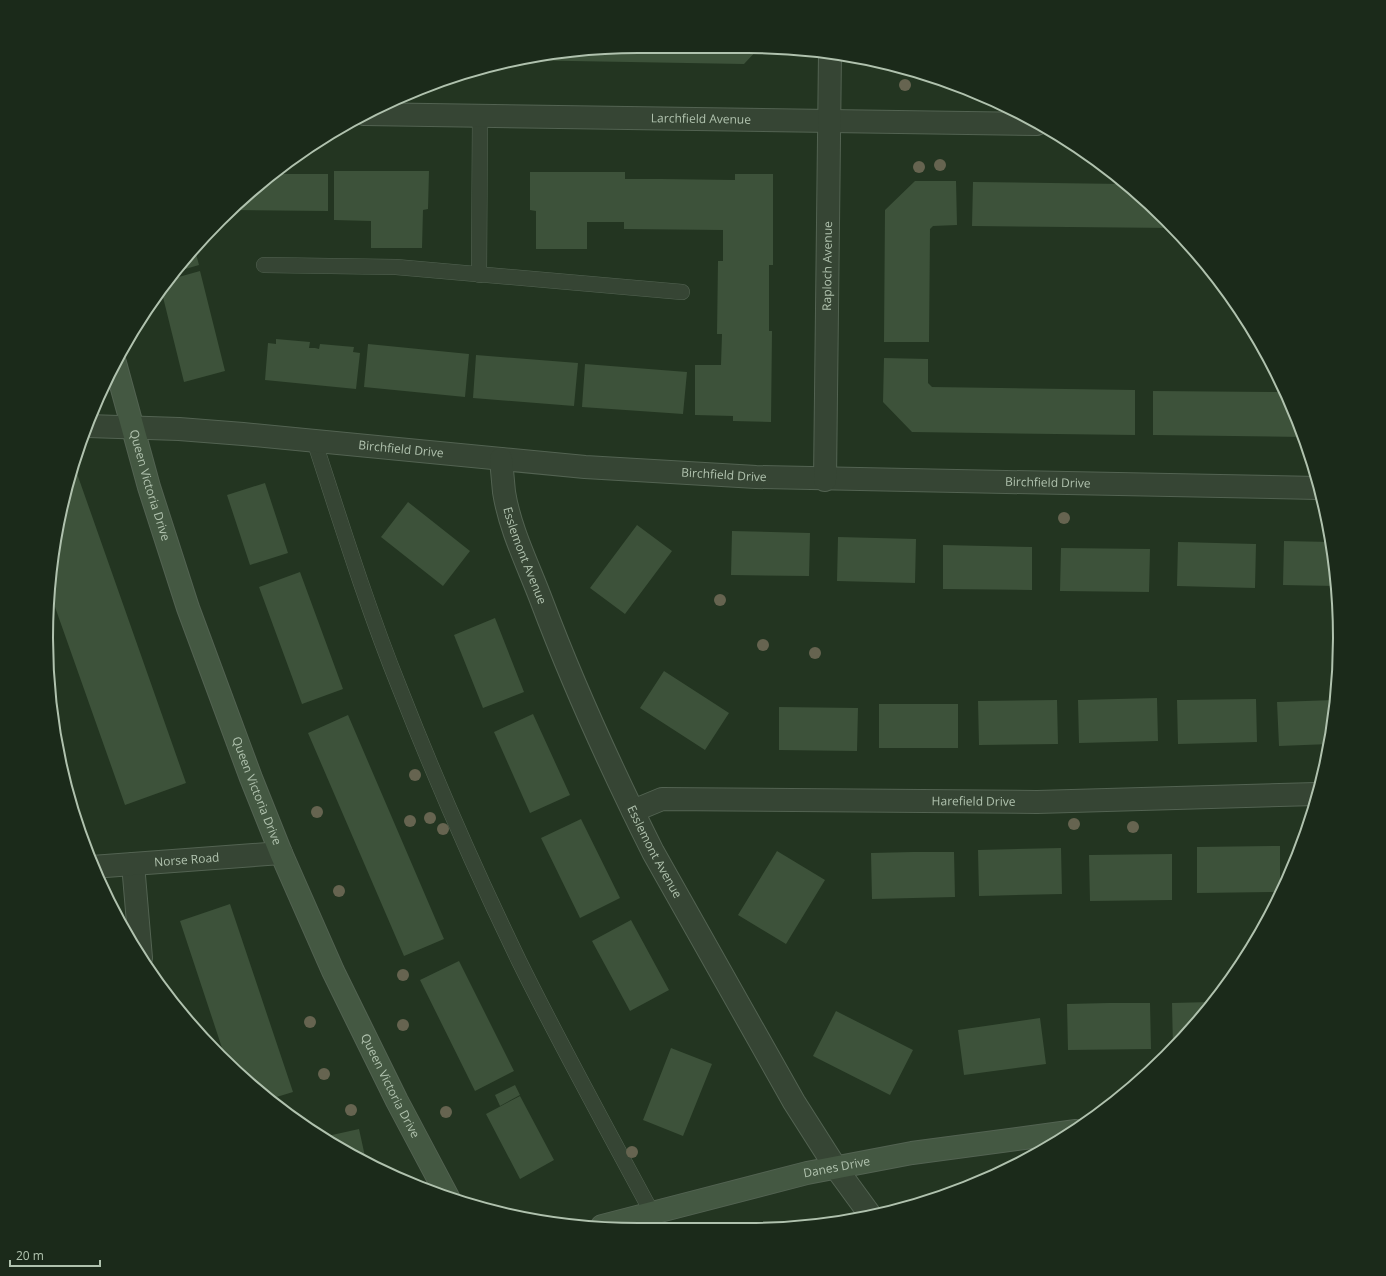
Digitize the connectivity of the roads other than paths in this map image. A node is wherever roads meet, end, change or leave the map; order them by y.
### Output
1 (830, 59) edge
2 (377, 114) edge
3 (480, 116) junction
4 (828, 121) junction
5 (1028, 124) edge
6 (264, 265) dead end
7 (478, 275) junction
8 (682, 292) dead end
9 (117, 371) edge
10 (93, 426) edge
11 (132, 427) junction
12 (314, 440) junction
13 (502, 459) junction
14 (825, 480) junction
15 (1313, 488) edge
16 (1311, 794) edge
17 (633, 811) junction
18 (281, 853) junction
19 (133, 864) junction
20 (100, 866) edge
21 (140, 944) edge
22 (1060, 1132) edge
23 (836, 1168) junction
24 (444, 1190) edge
25 (867, 1211) edge
26 (652, 1213) junction
27 (616, 1222) edge

1 - 4 street, Raploch Avenue
2 - 3 street, Larchfield Avenue
3 - 4 street, Larchfield Avenue
3 - 7 lane
4 - 5 street, Larchfield Avenue
4 - 14 street, Raploch Avenue
6 - 7 lane
7 - 8 lane
9 - 11 street, Queen Victoria Drive
10 - 11 street, Birchfield Drive
11 - 12 street, Birchfield Drive
11 - 18 street, Queen Victoria Drive
12 - 13 street, Birchfield Drive
12 - 26 lane
13 - 14 street, Birchfield Drive
13 - 17 street, Esslemont Avenue
14 - 15 street, Birchfield Drive
16 - 17 street, Harefield Drive
17 - 23 street, Esslemont Avenue
18 - 19 street, Norse Road
18 - 24 street, Queen Victoria Drive
19 - 20 street, Norse Road
19 - 21 street
22 - 23 street, Danes Drive
23 - 25 street, Esslemont Avenue
23 - 26 street, Danes Drive
26 - 27 street, Danes Drive

